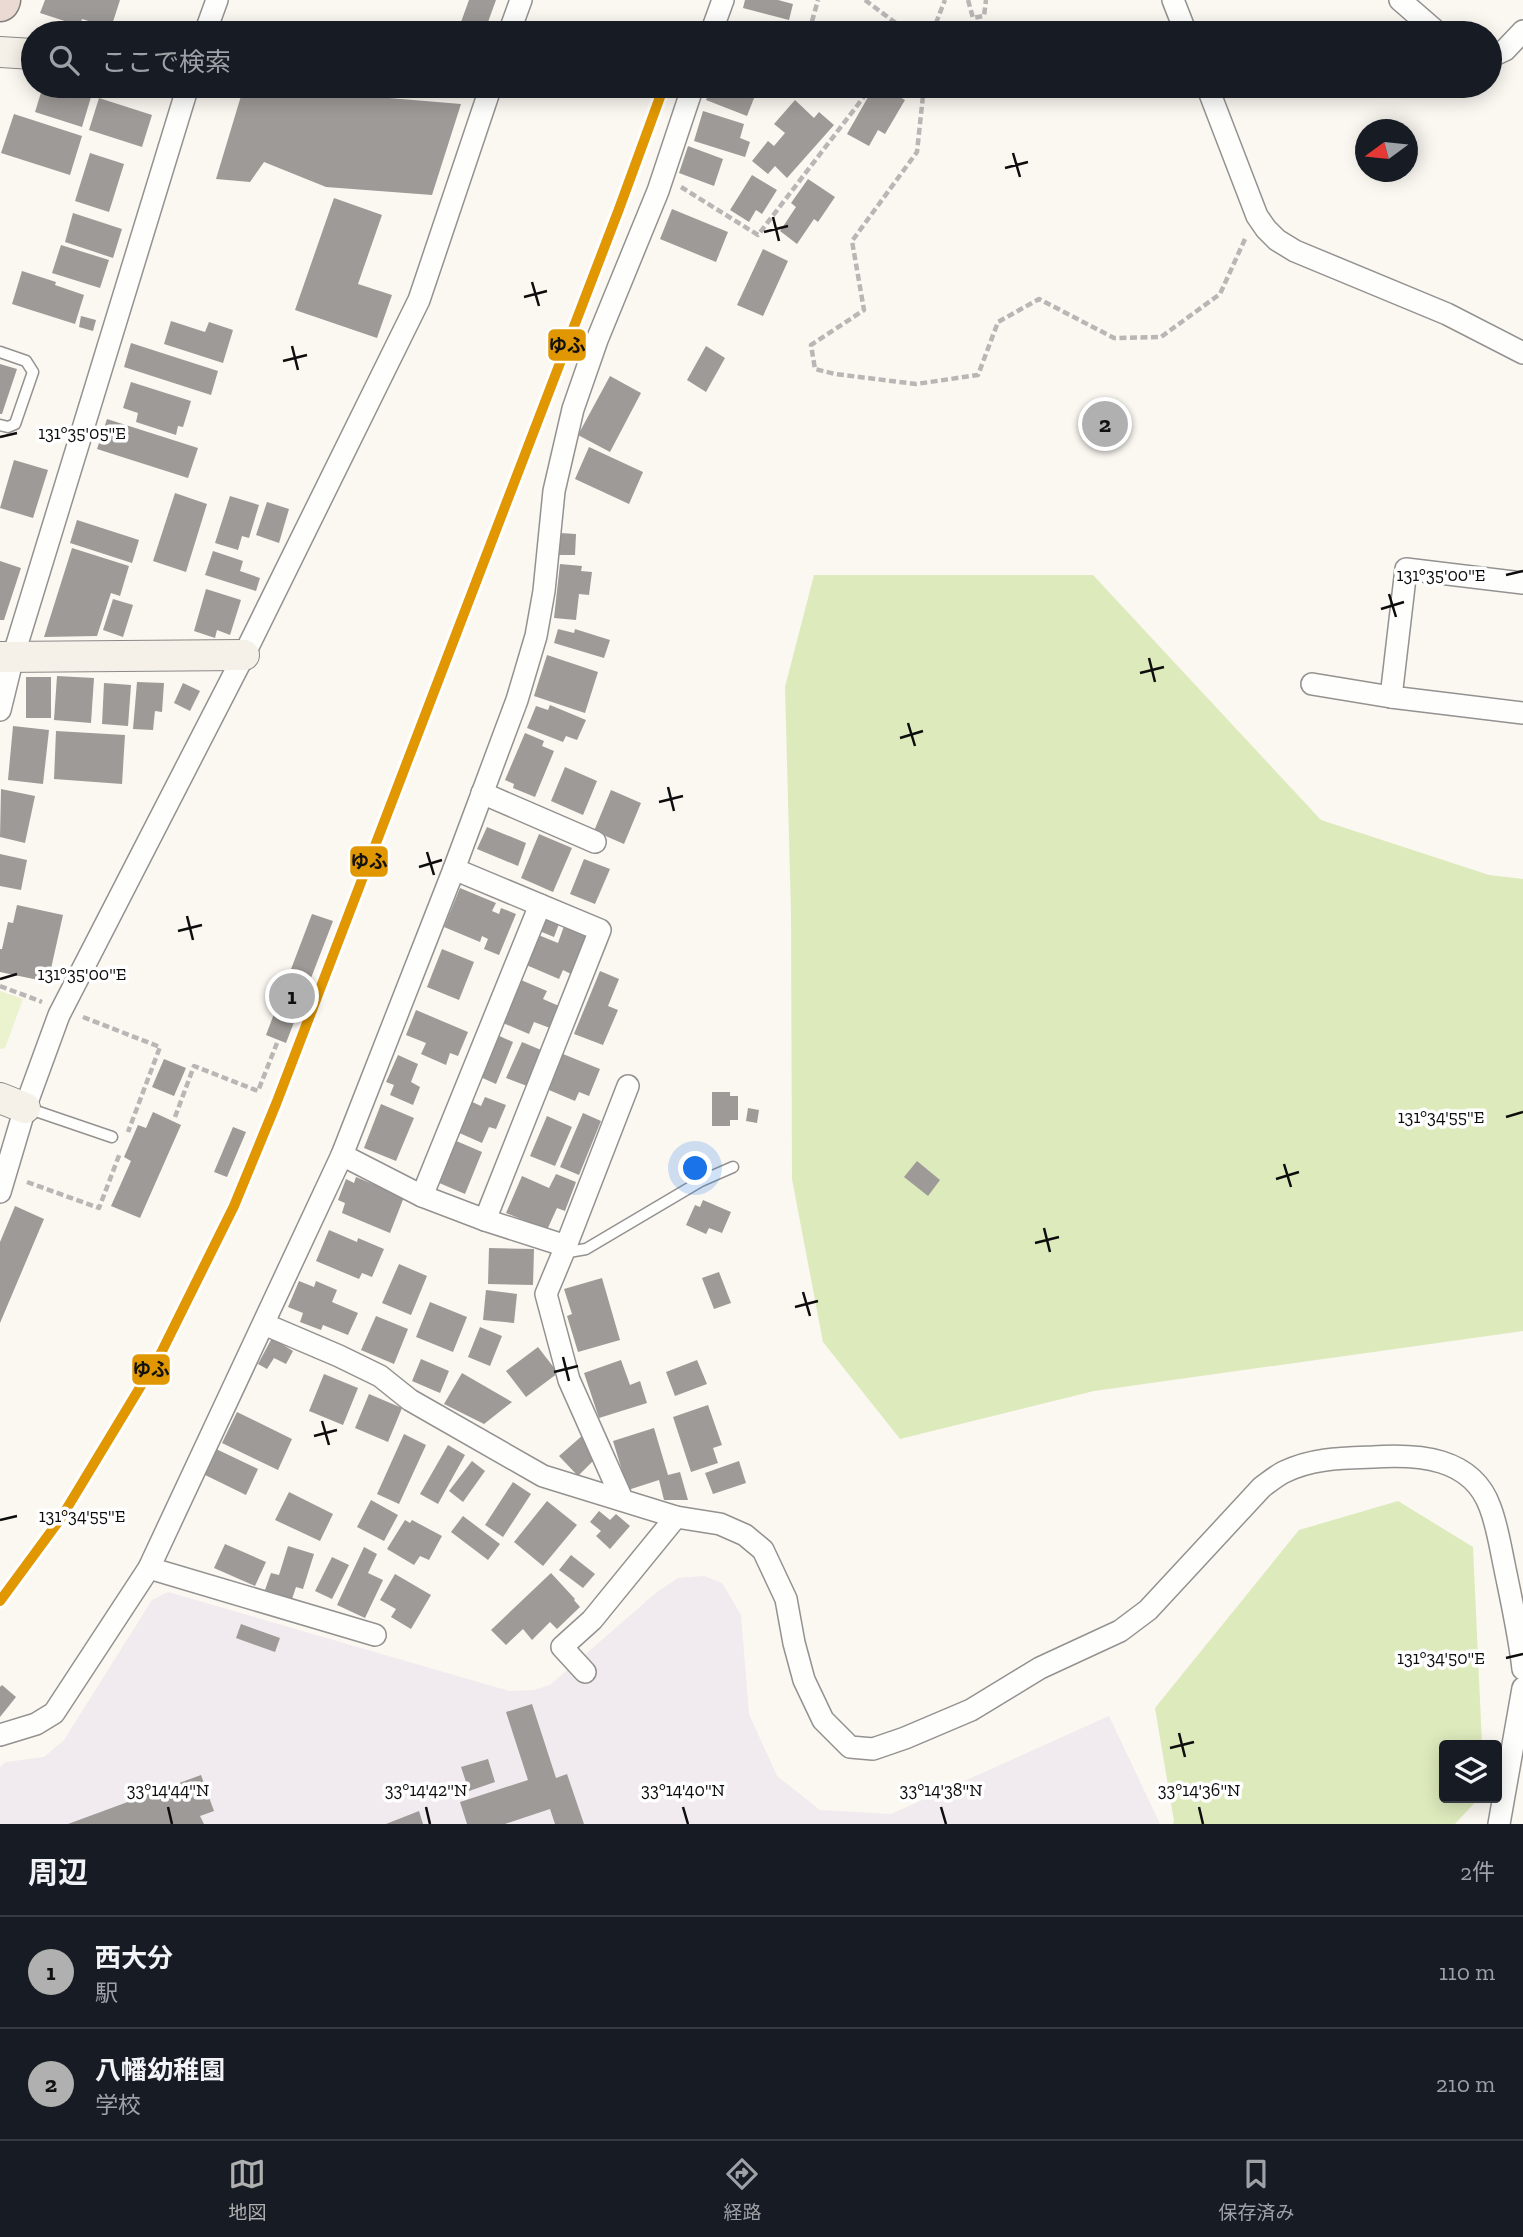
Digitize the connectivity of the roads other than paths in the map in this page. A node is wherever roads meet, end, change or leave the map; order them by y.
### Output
1 (217, 0) edge
2 (521, 0) edge
3 (723, 0) edge
4 (1172, 0) edge
5 (1400, 0) edge
6 (209, 21) edge
7 (513, 21) edge
8 (715, 21) edge
9 (1181, 21) edge
10 (1424, 21) edge
11 (1523, 31) edge
12 (1502, 51) edge
13 (0, 52) edge
14 (21, 53) edge
15 (184, 98) edge
16 (487, 98) edge
17 (689, 98) edge
18 (1212, 98) edge
19 (0, 352) edge
20 (1523, 353) edge
21 (0, 425) edge
22 (1523, 583) edge
23 (244, 655) junction
24 (6, 657) edge
25 (1312, 684) dead end
26 (1391, 697) junction
27 (0, 710) edge
28 (1523, 713) edge
29 (482, 793) junction
30 (595, 842) dead end
31 (454, 869) junction
32 (540, 905) junction
33 (628, 1086) dead end
34 (12, 1103) edge
35 (111, 1137) dead end
36 (342, 1155) junction
37 (733, 1167) dead end
38 (3, 1183) edge
39 (422, 1196) junction
40 (485, 1220) junction
41 (565, 1250) junction
42 (264, 1324) junction
43 (622, 1499) junction
44 (676, 1517) junction
45 (149, 1567) junction
46 (375, 1635) dead end
47 (1523, 1669) edge
48 (585, 1672) dead end
49 (1523, 1688) edge
50 (0, 1735) edge
51 (1499, 1824) edge

1 - 6 street
2 - 7 street
3 - 8 street
4 - 9 street
5 - 10 street
11 - 12 street
13 - 14 street
15 - 24 street
16 - 23 street
17 - 29 street
18 - 20 street
19 - 21 lane
22 - 26 street
23 - 24 street
23 - 34 street
24 - 27 street
25 - 26 street
26 - 28 street
29 - 30 street
29 - 31 street
31 - 32 street
31 - 36 street
32 - 39 street
32 - 40 street
33 - 41 street
34 - 35 lane
34 - 38 street
36 - 39 street
36 - 42 street
37 - 41 lane
39 - 40 street
40 - 41 street
41 - 43 street
42 - 43 street
42 - 45 street
43 - 44 street
44 - 47 street
44 - 48 street
45 - 46 street
45 - 50 street
49 - 51 street

